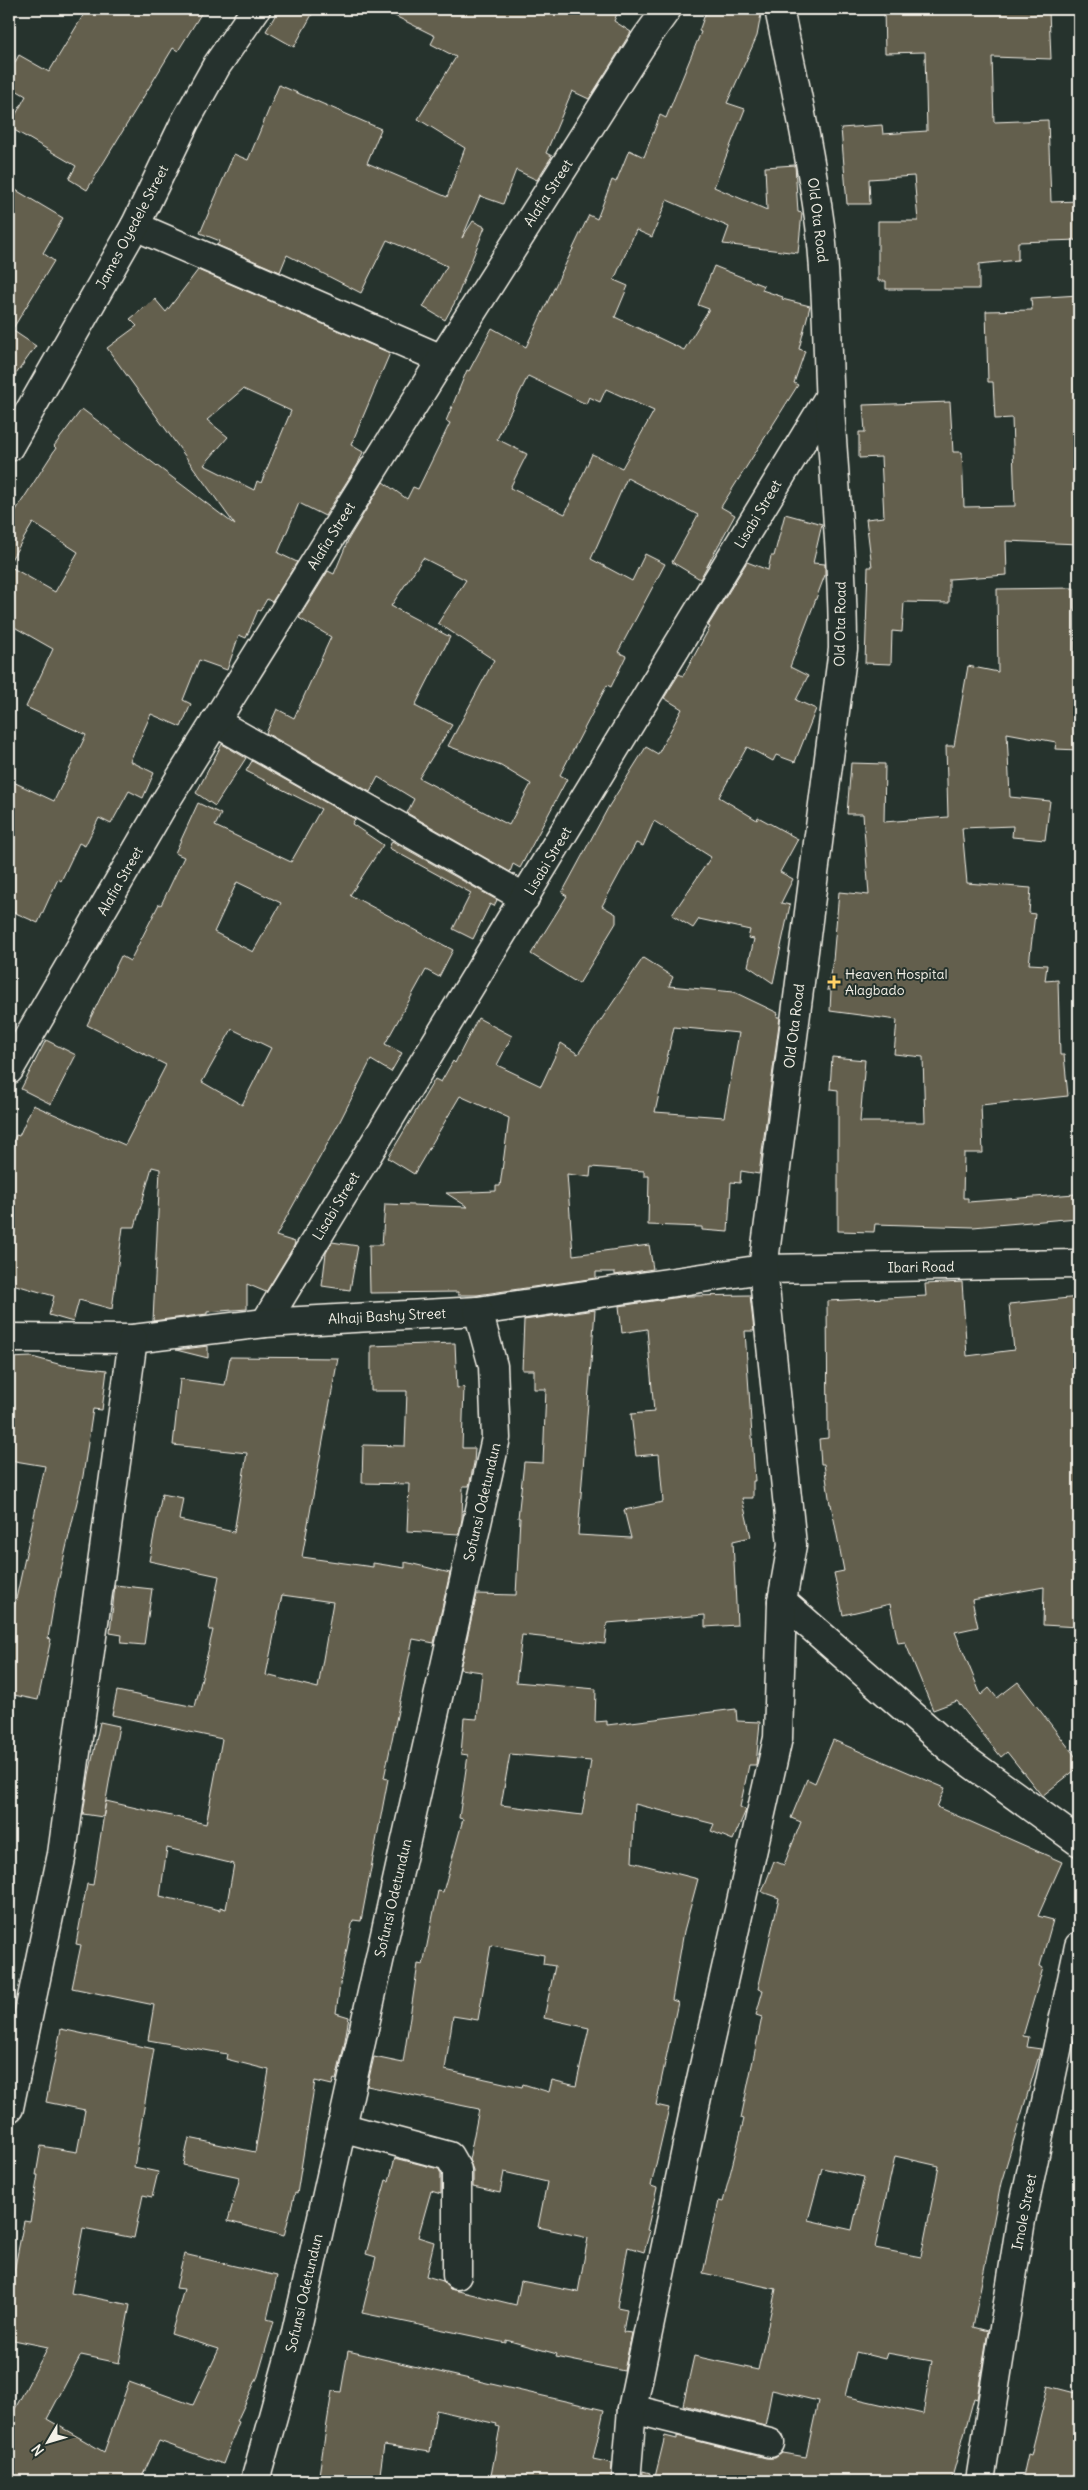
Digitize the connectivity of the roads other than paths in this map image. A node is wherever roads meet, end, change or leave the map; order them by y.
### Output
1 (256, 9) edge
2 (667, 9) edge
3 (779, 9) edge
4 (135, 226) junction
5 (442, 359) junction
6 (829, 397) junction
7 (9, 447) edge
8 (215, 722) junction
9 (525, 898) junction
10 (9, 1070) edge
11 (1079, 1264) edge
12 (763, 1270) junction
13 (478, 1311) junction
14 (265, 1323) junction
15 (9, 1338) edge
16 (133, 1339) junction
17 (782, 1601) junction
18 (1079, 1842) edge
19 (1079, 1946) edge
20 (9, 2108) edge
21 (341, 2127) junction
22 (457, 2275) dead end
23 (632, 2409) junction
24 (770, 2443) dead end
25 (255, 2481) edge
26 (626, 2481) edge
27 (980, 2481) edge

1 - 4 street, James Oyedele Street
2 - 5 street, Alafia Street
3 - 6 street, Old Ota Road
4 - 5 street
4 - 7 street, James Oyedele Street
5 - 8 street, Alafia Street
6 - 9 street, Lisabi Street
6 - 12 street, Old Ota Road
8 - 9 street
8 - 10 street, Alafia Street
9 - 14 street, Lisabi Street
11 - 12 street, Ibari Road
12 - 13 street, Alhaji Bashy Street
12 - 17 street, Old Ota Road
13 - 14 street, Alhaji Bashy Street
13 - 21 street, Sofunsi Odetundun
14 - 16 street, Alhaji Bashy Street
15 - 16 street, Alhaji Bashy Street
16 - 20 street
17 - 18 street
17 - 23 street, Old Ota Road
19 - 27 street, Imole Street
21 - 22 street
21 - 25 street, Sofunsi Odetundun
23 - 24 street
23 - 26 street, Old Ota Road

